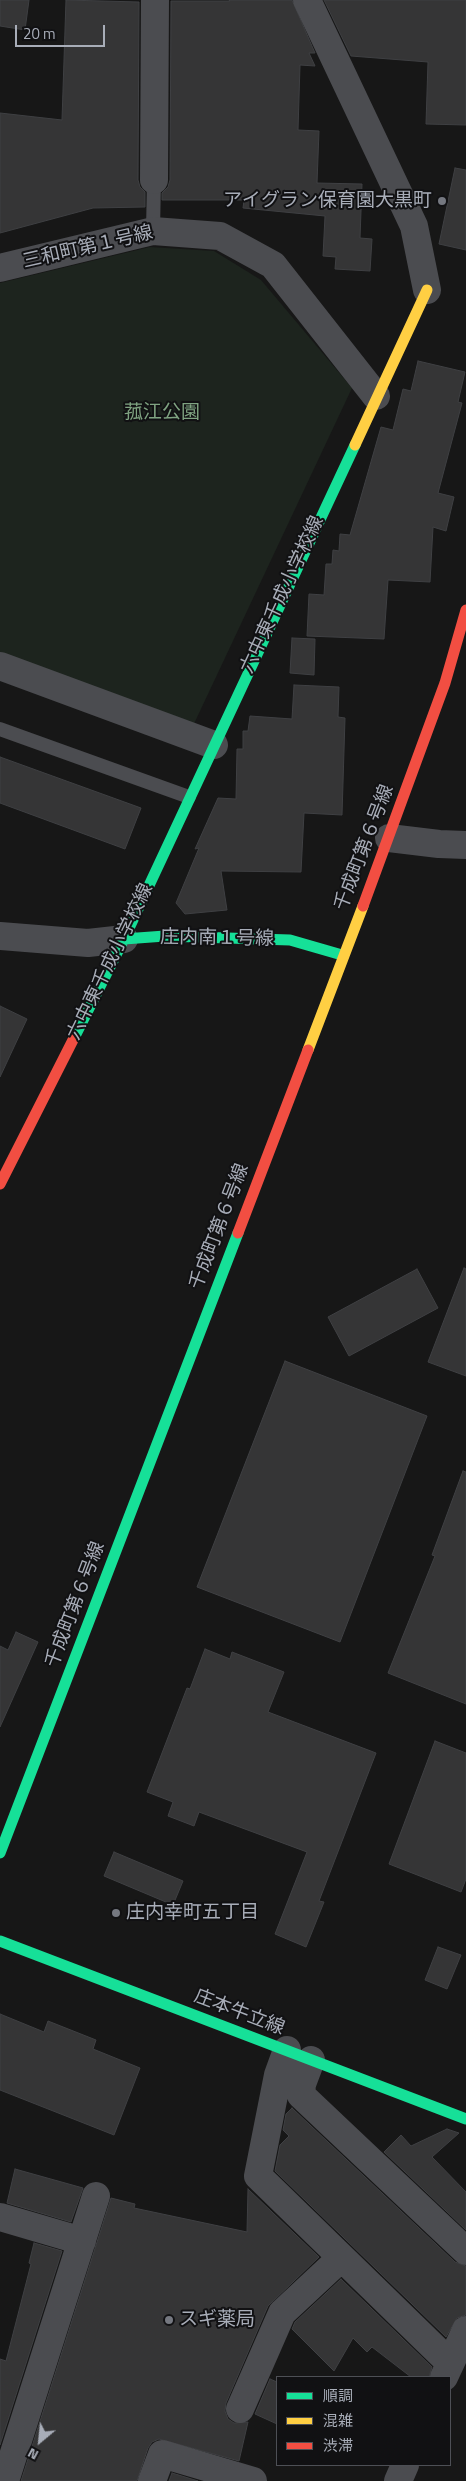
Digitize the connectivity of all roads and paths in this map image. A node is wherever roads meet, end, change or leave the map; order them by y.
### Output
1 (155, 0) edge
2 (307, 0) edge
3 (154, 180) joint
4 (153, 231) junction
5 (0, 268) edge
6 (427, 290) joint
7 (376, 396) junction
8 (466, 610) edge
9 (0, 666) edge
10 (0, 729) edge
11 (214, 744) junction
12 (189, 797) junction
13 (388, 838) junction
14 (466, 845) edge
15 (0, 936) edge
16 (124, 939) junction
17 (342, 955) junction
18 (0, 1184) edge
19 (0, 1853) edge
20 (0, 1940) edge
21 (299, 2055) junction
22 (466, 2119) edge
23 (96, 2196) dead end
24 (0, 2217) edge
25 (82, 2241) junction
26 (466, 2251) edge
27 (342, 2258) junction
28 (466, 2330) edge
29 (447, 2370) edge
30 (240, 2409) dead end
31 (405, 2466) edge
32 (5, 2481) edge
33 (152, 2481) edge
34 (253, 2481) edge
35 (398, 2481) edge

1 - 3 street
2 - 6 street, 六中東千成小学校線
3 - 4 lane
4 - 5 street, 三和町第１号線
4 - 7 street, 三和町第１号線
6 - 7 street, 六中東千成小学校線
7 - 11 street, 六中東千成小学校線
8 - 13 street, 千成町第６号線
9 - 11 street
10 - 12 lane
11 - 12 street, 六中東千成小学校線
12 - 16 street, 六中東千成小学校線
13 - 14 street
13 - 17 street, 千成町第６号線
15 - 16 street, 庄内南１号線
16 - 17 street, 庄内南１号線
16 - 18 street, 六中東千成小学校線
17 - 19 street, 千成町第６号線
20 - 21 street, 庄本牛立線
21 - 22 street, 庄本牛立線
21 - 26 street
21 - 27 street
23 - 25 street
24 - 25 street
25 - 32 street
27 - 29 street
27 - 30 street
28 - 29 street
31 - 35 street
33 - 34 street

